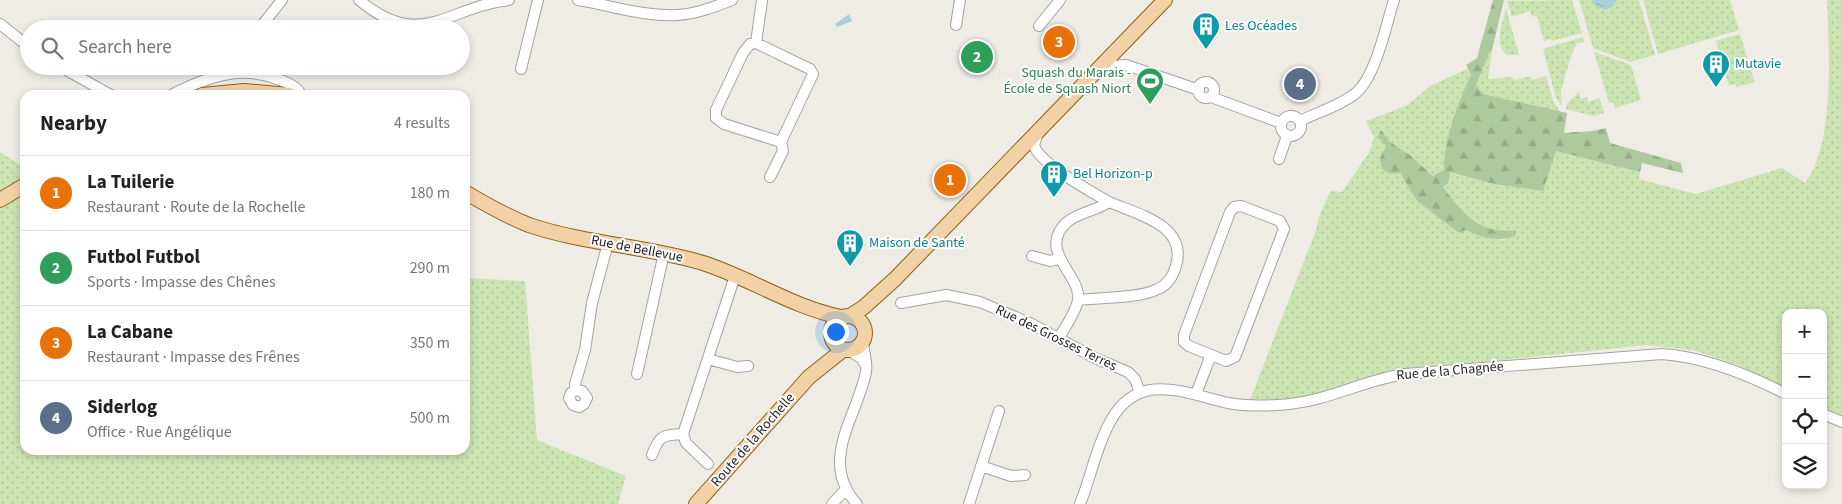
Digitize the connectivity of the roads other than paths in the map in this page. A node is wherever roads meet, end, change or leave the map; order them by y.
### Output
1 (282, 0) edge
2 (359, 0) edge
3 (509, 0) edge
4 (538, 0) edge
5 (578, 0) edge
6 (732, 0) edge
7 (762, 0) edge
8 (960, 0) edge
9 (1060, 0) edge
10 (1165, 0) edge
11 (1394, 0) edge
12 (266, 20) edge
13 (389, 20) edge
14 (443, 20) edge
15 (0, 24) edge
16 (956, 25) dead end
17 (1038, 26) dead end
18 (20, 40) edge
19 (756, 44) junction
20 (521, 70) dead end
21 (72, 75) edge
22 (214, 75) edge
23 (262, 75) edge
24 (1091, 77) junction
25 (95, 90) edge
26 (182, 90) edge
27 (296, 90) edge
28 (1300, 121) junction
29 (1281, 123) junction
30 (1040, 129) junction
31 (1287, 136) junction
32 (781, 142) junction
33 (1279, 159) dead end
34 (770, 177) dead end
35 (20, 188) edge
36 (470, 195) edge
37 (0, 200) edge
38 (1109, 202) junction
39 (608, 243) junction
40 (664, 253) junction
41 (1032, 256) dead end
42 (1059, 259) junction
43 (735, 276) junction
44 (895, 279) junction
45 (1078, 300) junction
46 (901, 303) dead end
47 (809, 308) junction
48 (845, 316) junction
49 (831, 335) junction
50 (864, 335) junction
51 (1059, 338) junction
52 (847, 350) junction
53 (1211, 355) junction
54 (708, 359) junction
55 (748, 366) dead end
56 (866, 367) junction
57 (637, 374) dead end
58 (809, 376) junction
59 (576, 390) dead end
60 (1782, 392) edge
61 (1140, 393) junction
62 (1196, 394) junction
63 (999, 410) dead end
64 (1827, 416) edge
65 (1842, 422) edge
66 (683, 434) junction
67 (652, 455) dead end
68 (708, 464) dead end
69 (981, 466) junction
70 (1025, 475) dead end
71 (846, 489) junction
72 (696, 504) edge
73 (832, 504) edge
74 (857, 504) edge
75 (969, 504) edge
76 (1080, 504) edge

1 - 12 street
2 - 13 street
3 - 14 street
4 - 20 street
5 - 6 street
7 - 19 street
8 - 16 street
9 - 17 street
10 - 24 main road
11 - 28 street
15 - 18 street
19 - 32 street
19 - 32 street
21 - 25 street
22 - 26 street
23 - 27 street
24 - 29 street
24 - 30 main road
28 - 29 street
28 - 31 street
29 - 31 street
30 - 38 street
30 - 44 main road
31 - 33 street
32 - 34 street
35 - 37 main road
36 - 39 main road, Rue de Bellevue
38 - 42 street
38 - 45 street
39 - 40 main road, Rue de Bellevue
39 - 59 street
40 - 43 main road, Rue de Bellevue
40 - 57 street
41 - 42 street
42 - 45 street
43 - 47 main road, Rue de Bellevue
43 - 54 street
44 - 48 main road
44 - 50 main road
45 - 51 street
46 - 51 street, Rue des Grosses Terres
47 - 48 main road, Rue de Bellevue
47 - 49 main road, Rue de Bellevue
48 - 49 main road
48 - 50 main road
49 - 52 main road
49 - 58 main road
50 - 52 main road
50 - 56 street
51 - 61 street, Rue des Grosses Terres
52 - 56 street
52 - 58 main road
53 - 53 street
53 - 62 street
54 - 55 street
54 - 66 street
56 - 71 street
58 - 72 main road, Route de la Rochelle
60 - 62 street, Rue de la Chagnée
61 - 62 street, Rue de la Chagnée
61 - 76 street, Rue de la Chagnée
63 - 69 street
64 - 65 street
66 - 67 street
66 - 68 street
69 - 70 street
69 - 75 street
71 - 73 street
71 - 74 street

